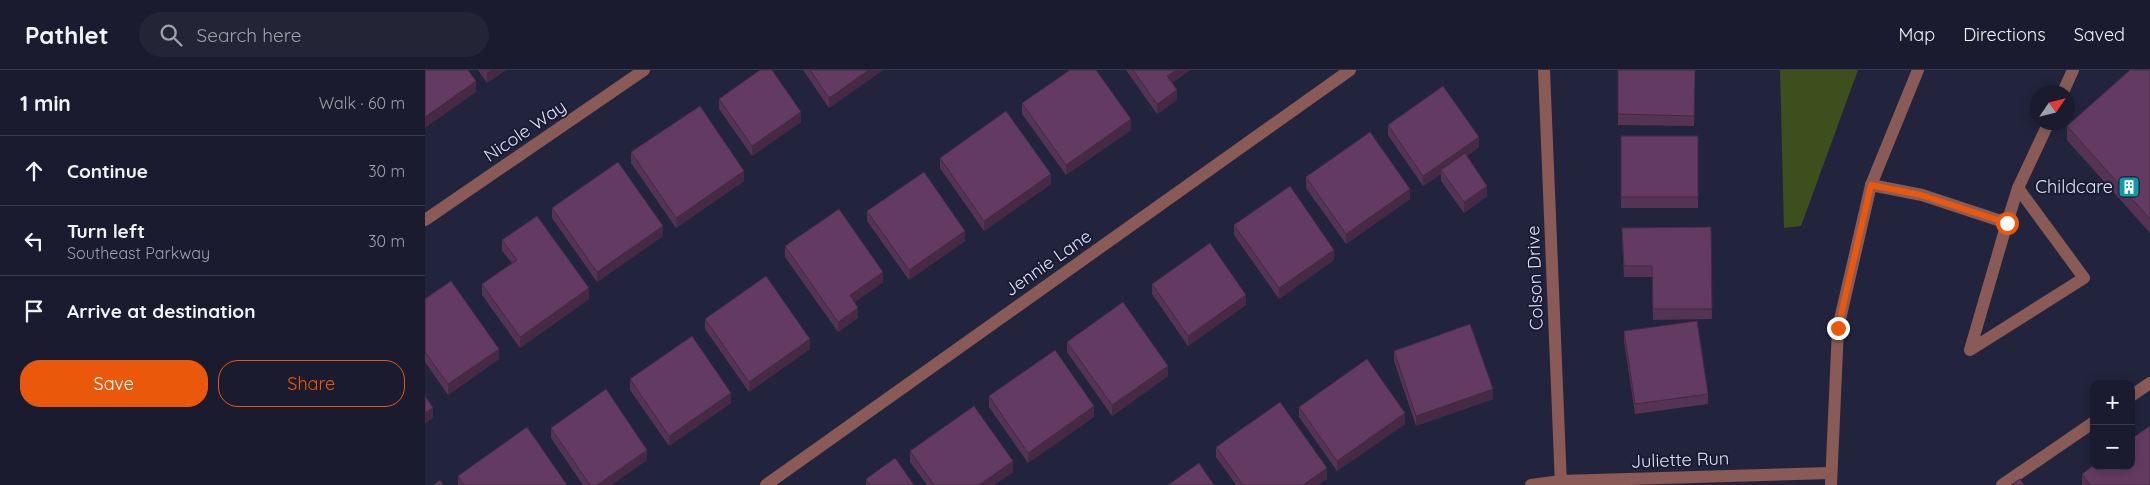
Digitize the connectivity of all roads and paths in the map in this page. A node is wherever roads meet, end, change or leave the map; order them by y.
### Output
1 (644, 70) edge
2 (1350, 70) edge
3 (1544, 70) edge
4 (1918, 70) edge
5 (2073, 70) edge
6 (2066, 85) edge
7 (2045, 130) edge
8 (1871, 185) junction
9 (2018, 188) junction
10 (425, 220) edge
11 (2007, 223) junction
12 (2150, 383) edge
13 (2135, 393) edge
14 (2090, 425) edge
15 (1831, 479) edge
16 (1561, 483) edge
17 (766, 485) edge
18 (1531, 485) edge
19 (2002, 485) edge

1 - 10 street, Nicole Way
2 - 17 street, Jennie Lane
3 - 16 street, Colson Drive
4 - 8 street
5 - 6 street
7 - 9 street
8 - 11 street
8 - 15 street
9 - 11 street
9 - 11 street
12 - 13 street
14 - 19 street
15 - 16 street, Juliette Run
16 - 18 street, Juliette Run

